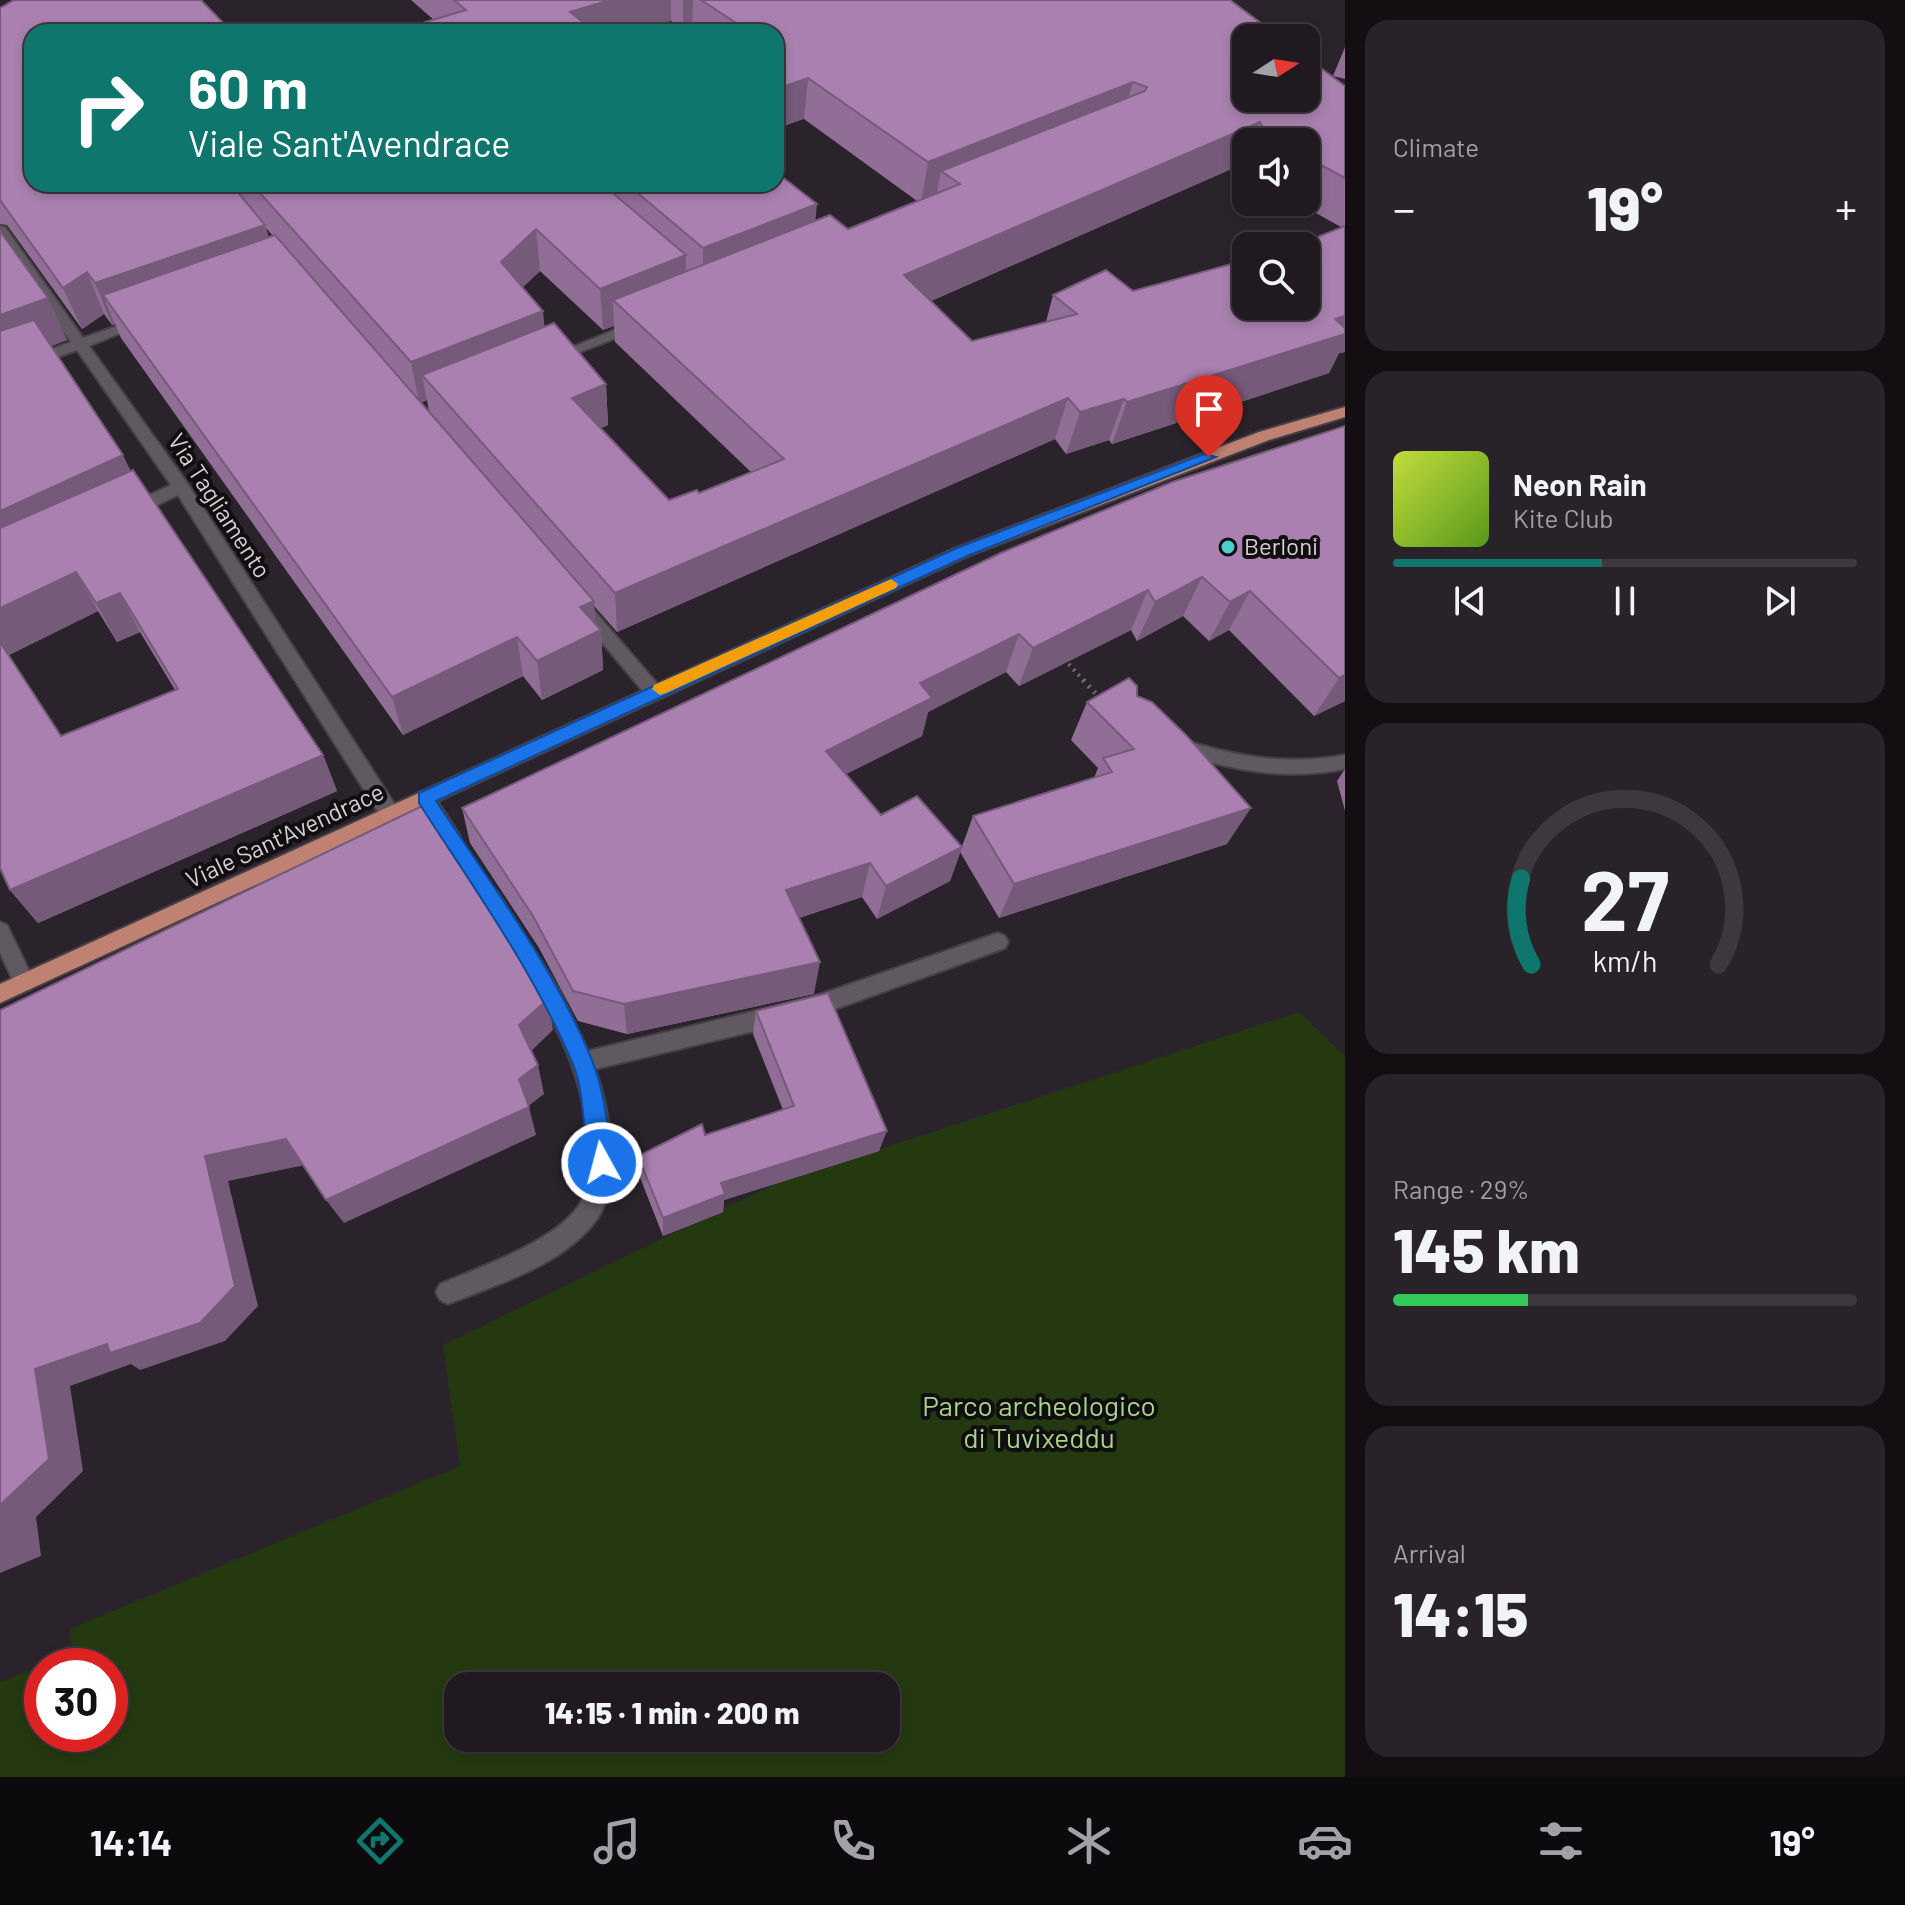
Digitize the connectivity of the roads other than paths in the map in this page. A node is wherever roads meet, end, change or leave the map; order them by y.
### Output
1 (729, 18) edge
2 (711, 24) edge
3 (0, 230) edge
4 (159, 316) edge
5 (657, 316) edge
6 (82, 343) junction
7 (542, 362) edge
8 (0, 373) edge
9 (1345, 412) edge
10 (181, 487) junction
11 (114, 518) edge
12 (569, 593) edge
13 (654, 692) junction
14 (1129, 728) edge
15 (1345, 762) edge
16 (425, 798) junction
17 (390, 814) junction
18 (460, 852) edge
19 (477, 878) edge
20 (0, 931) edge
21 (998, 942) dead end
22 (24, 982) junction
23 (0, 994) edge
24 (583, 1062) junction
25 (448, 1292) dead end

1 - 2 street
3 - 6 street, Via Tagliamento
4 - 6 street
5 - 7 street
6 - 8 street
6 - 10 street, Via Tagliamento
9 - 13 main road, Viale Sant'Avendrace
10 - 11 street
10 - 17 street, Via Tagliamento
12 - 13 street
13 - 16 main road, Viale Sant'Avendrace
14 - 15 street
16 - 17 main road, Viale Sant'Avendrace
16 - 18 street
17 - 22 main road, Viale Sant'Avendrace
19 - 24 street
20 - 22 street
21 - 24 street
22 - 23 main road, Viale Sant'Avendrace
24 - 25 street

